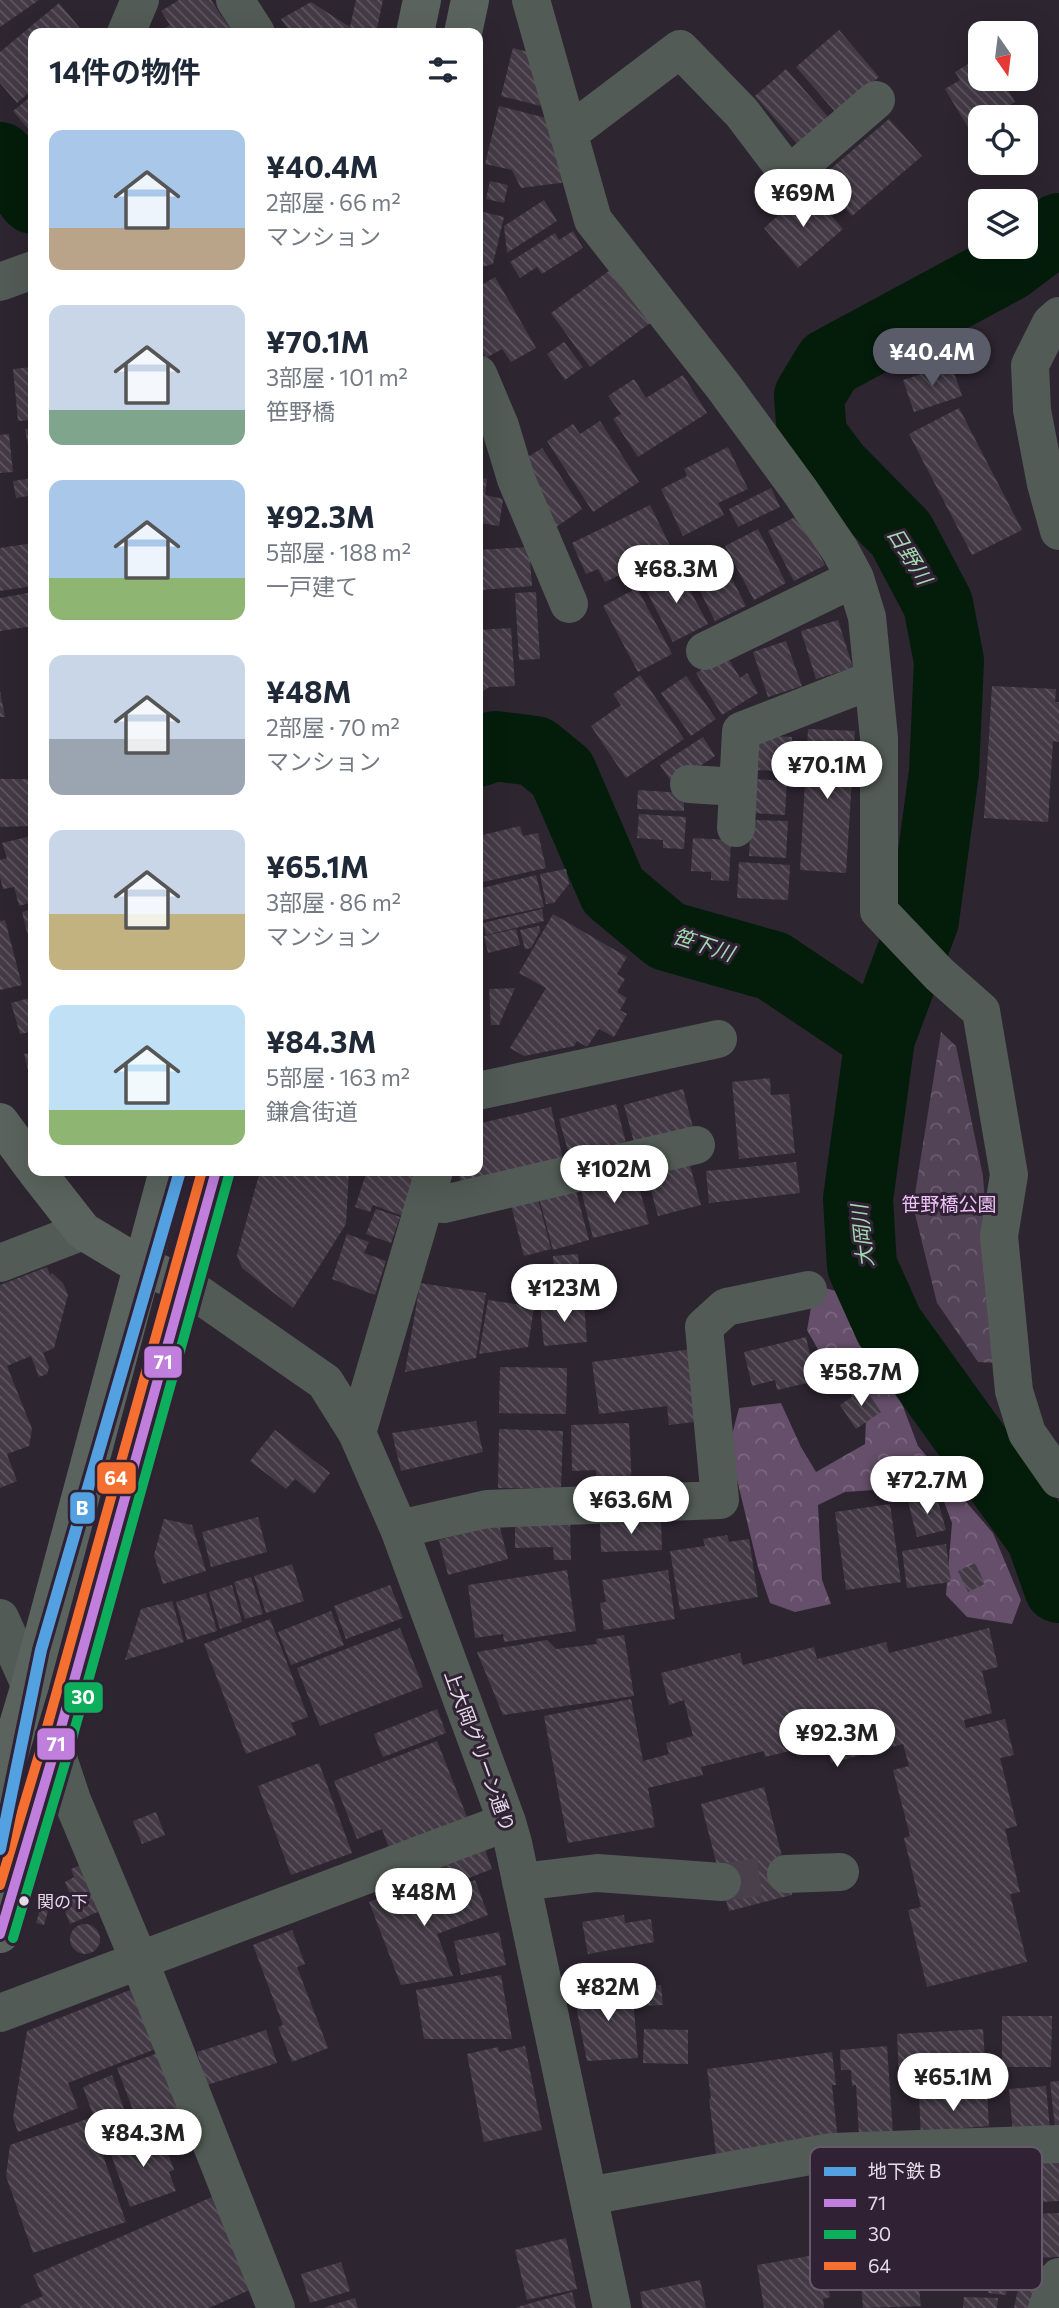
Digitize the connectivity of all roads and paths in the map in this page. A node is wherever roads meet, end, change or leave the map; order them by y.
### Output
1 (141, 0) edge
2 (234, 0) edge
3 (422, 0) edge
4 (470, 0) edge
5 (531, 0) edge
6 (127, 28) edge
7 (253, 28) edge
8 (416, 28) edge
9 (464, 28) edge
10 (876, 100) dead end
11 (569, 133) junction
12 (1056, 325) edge
13 (483, 386) edge
14 (1059, 531) edge
15 (855, 578) junction
16 (569, 604) dead end
17 (705, 651) dead end
18 (872, 680) junction
19 (689, 784) dead end
20 (737, 787) junction
21 (736, 828) dead end
22 (718, 1039) dead end
23 (483, 1090) edge
24 (0, 1122) edge
25 (696, 1145) dead end
26 (28, 1160) edge
27 (40, 1176) edge
28 (167, 1176) edge
29 (215, 1176) edge
30 (430, 1186) edge
31 (83, 1231) junction
32 (0, 1263) edge
33 (143, 1267) junction
34 (184, 1284) junction
35 (808, 1290) dead end
36 (357, 1433) junction
37 (1059, 1479) edge
38 (399, 1528) junction
39 (0, 1618) edge
40 (30, 1685) junction
41 (55, 1749) junction
42 (0, 1785) edge
43 (507, 1822) junction
44 (840, 1872) dead end
45 (786, 1874) tunnel mouth
46 (521, 1882) junction
47 (722, 1882) tunnel mouth
48 (0, 1934) edge
49 (139, 1960) junction
50 (0, 2013) edge
51 (1059, 2144) edge
52 (974, 2147) edge
53 (810, 2156) edge
54 (587, 2196) junction
55 (1059, 2277) edge
56 (276, 2308) edge
57 (612, 2308) edge
58 (1047, 2308) edge

1 - 6 street
2 - 7 street
3 - 8 main road
4 - 9 main road
5 - 11 street
10 - 11 street
11 - 15 street
12 - 14 street
13 - 16 street
15 - 17 street
15 - 18 street
18 - 20 street
18 - 37 street
19 - 20 street
20 - 21 street
22 - 23 street
24 - 26 main road
25 - 30 street
27 - 31 main road
28 - 33 main road
29 - 34 main road
30 - 36 street
31 - 32 street
31 - 33 main road
33 - 34 main road
33 - 40 main road
34 - 36 street, 上大岡グリーン通り
34 - 41 main road
35 - 38 street
36 - 38 street, 上大岡グリーン通り
38 - 43 street, 上大岡グリーン通り
39 - 40 street
40 - 42 main road
41 - 48 main road
41 - 49 street
43 - 46 street, 上大岡グリーン通り
43 - 49 street
44 - 45 street
46 - 47 street
46 - 54 street, 上大岡グリーン通り
49 - 50 street
49 - 56 street
51 - 52 street
53 - 54 street
54 - 57 street, 上大岡グリーン通り
55 - 58 street

